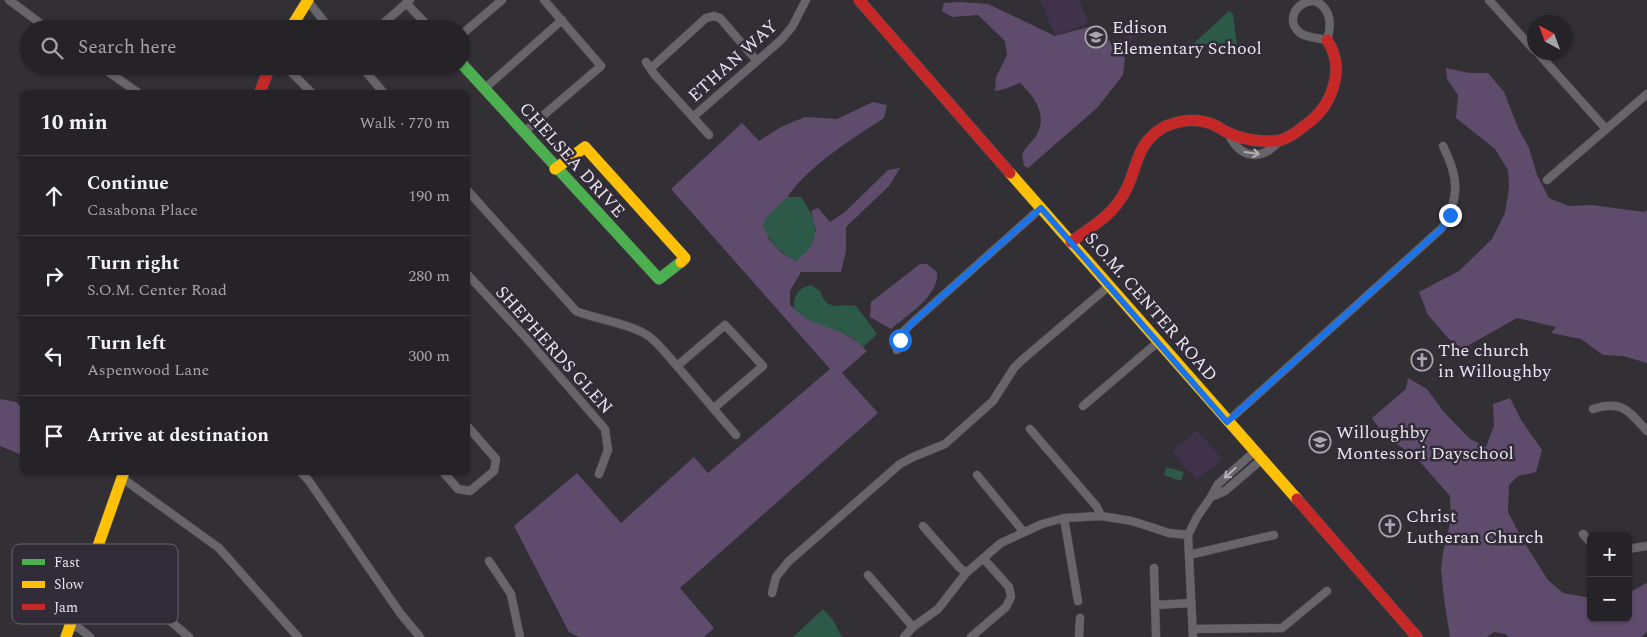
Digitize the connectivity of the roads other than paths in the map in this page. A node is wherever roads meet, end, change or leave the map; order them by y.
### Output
1 (9, 0) edge
2 (308, 0) edge
3 (502, 0) edge
4 (544, 0) edge
5 (806, 0) edge
6 (859, 0) edge
7 (1489, 0) edge
8 (408, 1) edge
9 (36, 20) edge
10 (296, 20) edge
11 (323, 20) edge
12 (387, 20) edge
13 (424, 20) edge
14 (562, 20) junction
15 (470, 27) edge
16 (1327, 40) junction
17 (1527, 41) edge
18 (757, 60) junction
19 (1544, 60) edge
20 (470, 73) edge
21 (113, 75) edge
22 (267, 75) edge
23 (294, 75) edge
24 (369, 75) edge
25 (484, 89) junction
26 (134, 90) edge
27 (261, 90) edge
28 (309, 90) edge
29 (381, 90) edge
30 (1647, 94) edge
31 (693, 117) junction
32 (1606, 128) junction
33 (524, 132) junction
34 (709, 135) dead end
35 (1443, 146) dead end
36 (555, 170) junction
37 (1547, 180) dead end
38 (470, 193) edge
39 (1041, 208) junction
40 (1071, 242) junction
41 (470, 277) edge
42 (1109, 286) junction
43 (1158, 342) junction
44 (897, 350) dead end
45 (677, 366) junction
46 (1083, 406) dead end
47 (714, 408) junction
48 (1593, 409) dead end
49 (1227, 422) junction
50 (470, 429) edge
51 (1030, 429) dead end
52 (1647, 431) edge
53 (736, 435) dead end
54 (1257, 456) junction
55 (599, 474) dead end
56 (123, 475) edge
57 (304, 475) edge
58 (446, 475) edge
59 (977, 476) dead end
60 (1101, 516) junction
61 (1064, 518) junction
62 (923, 526) dead end
63 (1024, 531) junction
64 (1188, 534) junction
65 (1274, 534) dead end
66 (1583, 534) dead end
67 (1587, 538) edge
68 (99, 544) edge
69 (1647, 546) edge
70 (1632, 548) edge
71 (1189, 555) junction
72 (983, 558) junction
73 (489, 560) dead end
74 (1154, 568) dead end
75 (966, 573) junction
76 (868, 575) dead end
77 (1327, 590) dead end
78 (772, 593) dead end
79 (1078, 601) dead end
80 (1191, 604) junction
81 (1155, 605) junction
82 (1080, 618) dead end
83 (174, 624) edge
84 (70, 626) joint
85 (913, 627) junction
86 (1193, 633) edge
87 (66, 637) edge
88 (90, 637) edge
89 (189, 637) edge
90 (298, 637) edge
91 (420, 637) edge
92 (520, 637) edge
93 (904, 637) edge
94 (971, 637) edge
95 (1079, 637) edge
96 (1156, 637) edge
97 (1417, 637) edge

1 - 9 street
2 - 10 main road
2 - 11 street
3 - 15 street
4 - 14 street
5 - 18 street, ETHAN WAY
6 - 39 main road, S.O.M. CENTER ROAD
7 - 17 street
8 - 12 street
8 - 13 street
14 - 25 street
14 - 33 street
16 - 16 street
16 - 40 main road
18 - 31 street, ETHAN WAY
18 - 31 street, ETHAN WAY
19 - 32 street
20 - 25 main road, CHELSEA DRIVE
21 - 26 street
22 - 27 main road
23 - 28 street
24 - 29 street
25 - 33 main road, CHELSEA DRIVE
30 - 32 street
31 - 34 street, ETHAN WAY
32 - 37 street
33 - 36 main road, CHELSEA DRIVE
35 - 49 street
36 - 36 main road, CHELSEA DRIVE
38 - 45 street
39 - 40 main road, S.O.M. CENTER ROAD
39 - 44 street
40 - 42 main road, S.O.M. CENTER ROAD
41 - 55 street, SHEPHERDS GLEN
42 - 43 main road, S.O.M. CENTER ROAD
42 - 78 street
43 - 46 street
43 - 49 main road, S.O.M. CENTER ROAD
45 - 47 street
45 - 47 street
47 - 53 street
48 - 52 street
49 - 54 main road, S.O.M. CENTER ROAD
50 - 58 street
51 - 60 street
54 - 64 street
54 - 97 main road, S.O.M. CENTER ROAD
56 - 68 main road
56 - 90 street
57 - 91 street
59 - 63 street
60 - 61 street
60 - 64 street
61 - 63 street
61 - 79 street
62 - 75 street
63 - 72 street
64 - 71 street
65 - 71 street
66 - 67 street
69 - 70 street
71 - 80 street
72 - 75 street
72 - 94 street
73 - 92 street
74 - 81 street
75 - 85 street
76 - 85 street
77 - 86 street
80 - 81 street
80 - 86 street
81 - 96 street
82 - 95 street
83 - 89 street
84 - 87 main road
84 - 88 street
85 - 93 street

